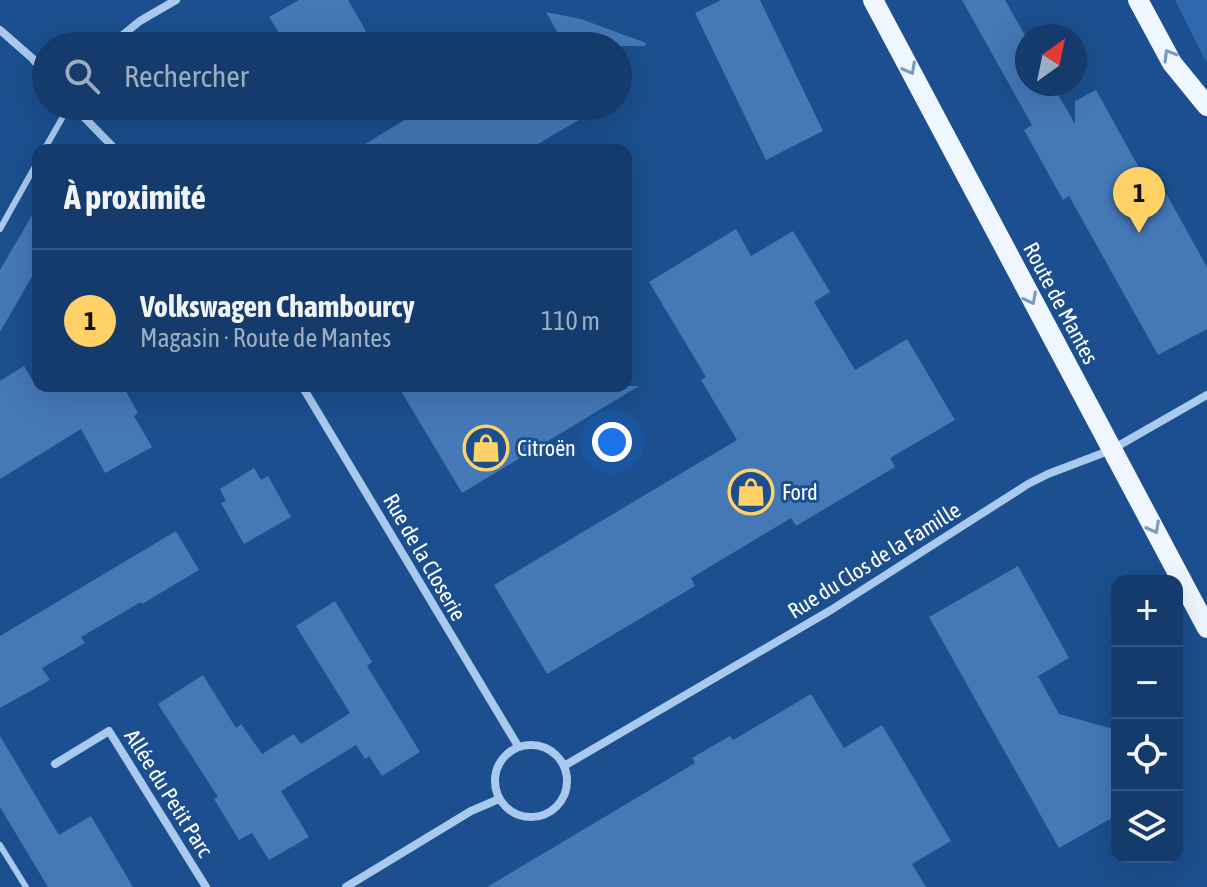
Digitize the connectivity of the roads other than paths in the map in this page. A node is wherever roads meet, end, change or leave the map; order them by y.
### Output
1 (176, 0) edge
2 (873, 0) edge
3 (1138, 0) edge
4 (0, 30) edge
5 (126, 32) edge
6 (32, 58) edge
7 (1207, 106) edge
8 (62, 120) edge
9 (85, 120) edge
10 (48, 144) edge
11 (110, 144) edge
12 (32, 172) edge
13 (0, 229) edge
14 (306, 392) edge
15 (1207, 395) edge
16 (1111, 450) junction
17 (1207, 628) edge
18 (518, 746) junction
19 (55, 764) dead end
20 (564, 766) junction
21 (499, 799) junction
22 (0, 845) edge
23 (362, 877) junction
24 (26, 887) edge
25 (206, 887) edge
26 (346, 887) edge
27 (368, 887) edge

1 - 5 street
2 -> 16 main road, Route de Mantes
7 -> 3 main road
4 - 6 street
8 - 10 lane
9 - 11 street
12 - 13 lane
14 - 18 street, Rue de la Closerie
15 - 16 street, Rue du Clos de la Famille
16 -> 17 main road, Route de Mantes
16 - 20 street, Rue du Clos de la Famille
18 - 20 street
18 - 21 street
19 - 25 street, Allée du Petit Parc
20 - 21 street
21 - 23 street
22 - 24 lane
23 - 26 street
23 - 27 street

